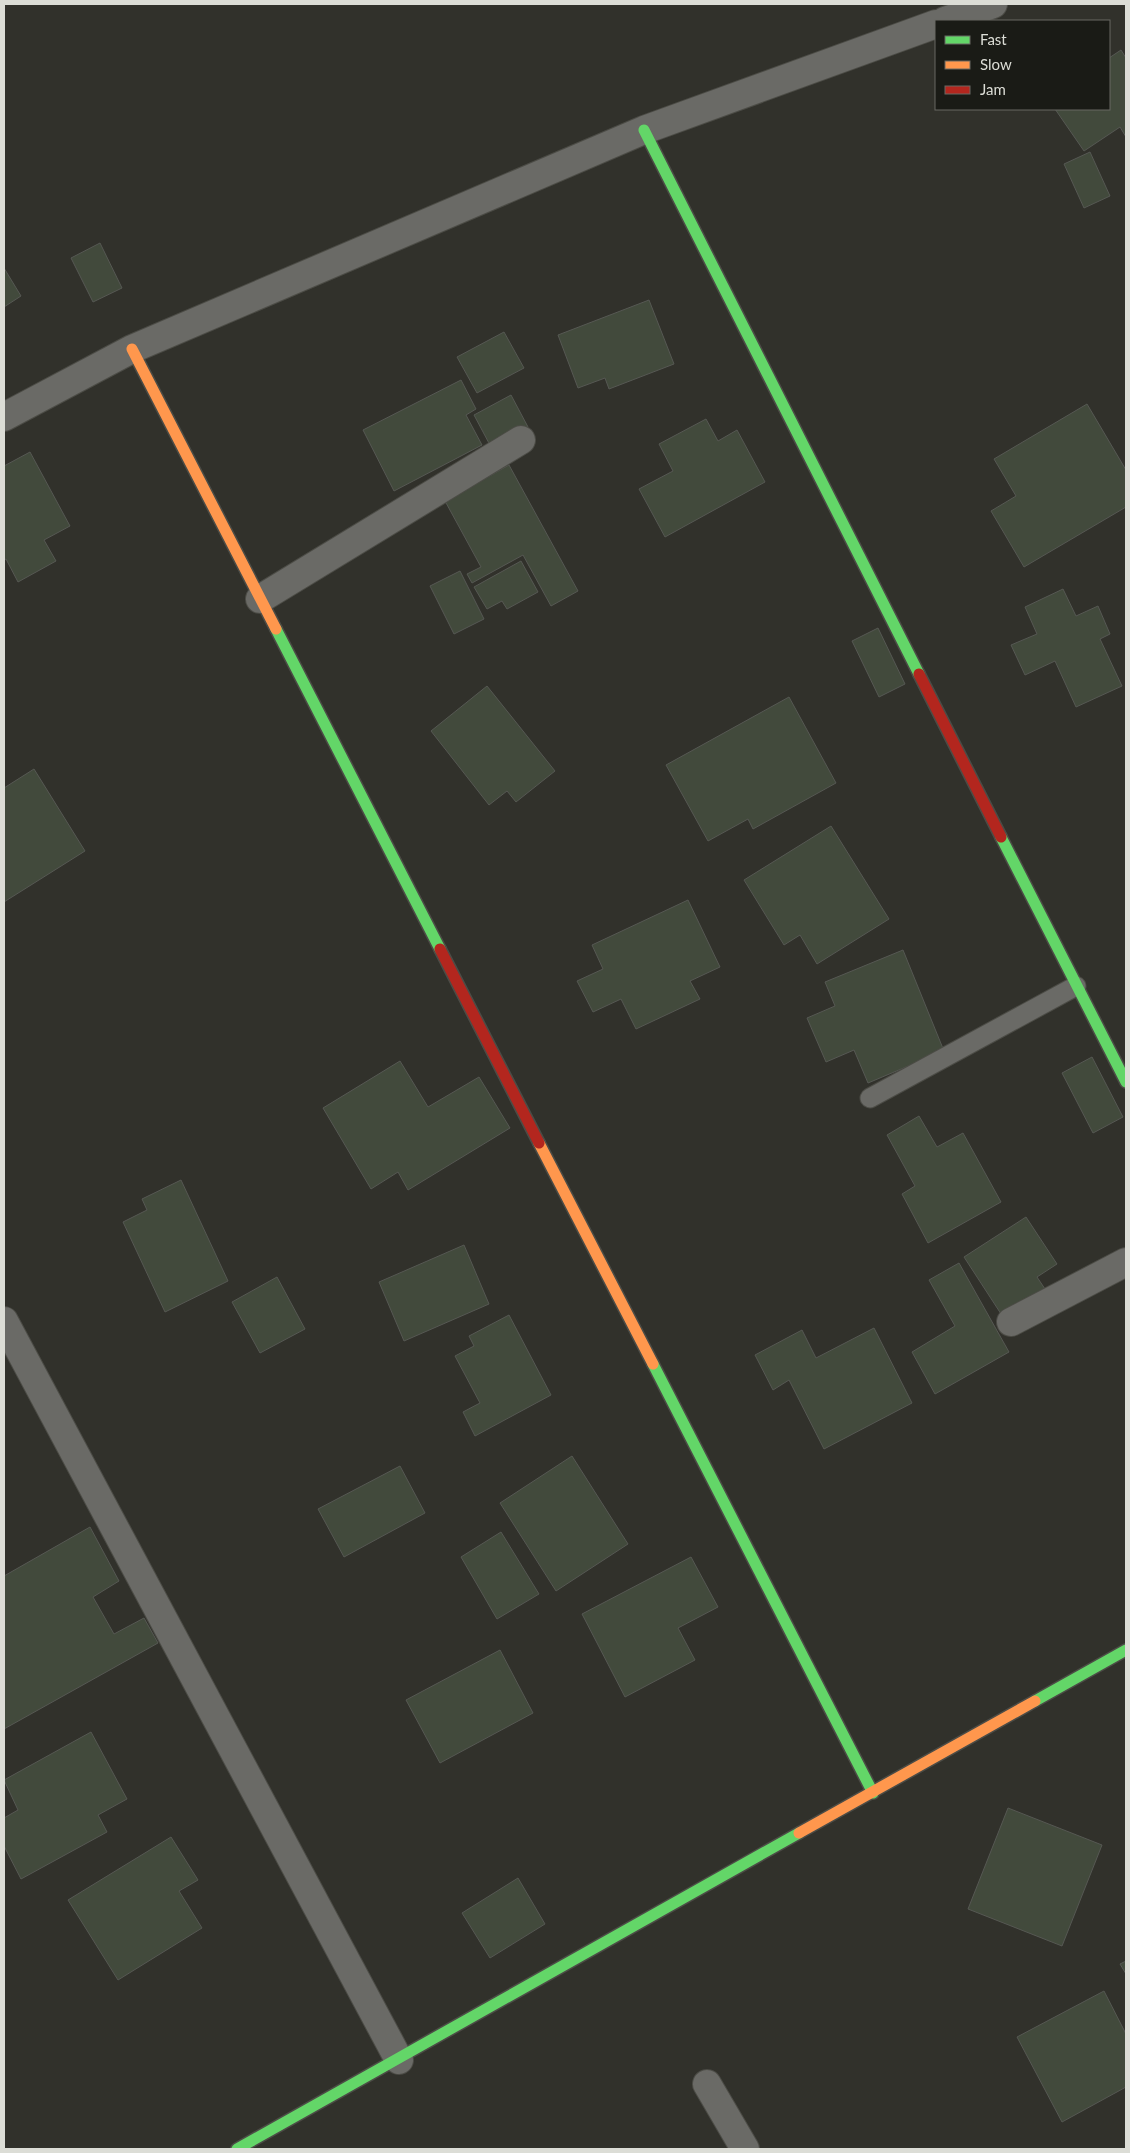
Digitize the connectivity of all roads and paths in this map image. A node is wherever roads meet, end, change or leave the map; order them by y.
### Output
1 (993, 4) edge
2 (948, 20) edge
3 (935, 24) edge
4 (644, 130) junction
5 (132, 349) junction
6 (4, 417) edge
7 (522, 440) dead end
8 (260, 598) junction
9 (1076, 986) junction
10 (1126, 1082) edge
11 (870, 1098) dead end
12 (1126, 1262) edge
13 (4, 1322) edge
14 (1011, 1322) dead end
15 (1126, 1650) edge
16 (873, 1793) junction
17 (399, 2060) junction
18 (707, 2084) dead end
19 (237, 2149) edge
20 (745, 2149) edge

1 - 2 street
3 - 4 street
4 - 5 street
4 - 9 street
5 - 6 street
5 - 8 street
7 - 8 street
8 - 16 street
9 - 10 street
9 - 11 lane
12 - 14 street
13 - 17 street
15 - 16 street
16 - 17 street
17 - 19 street
18 - 20 street

